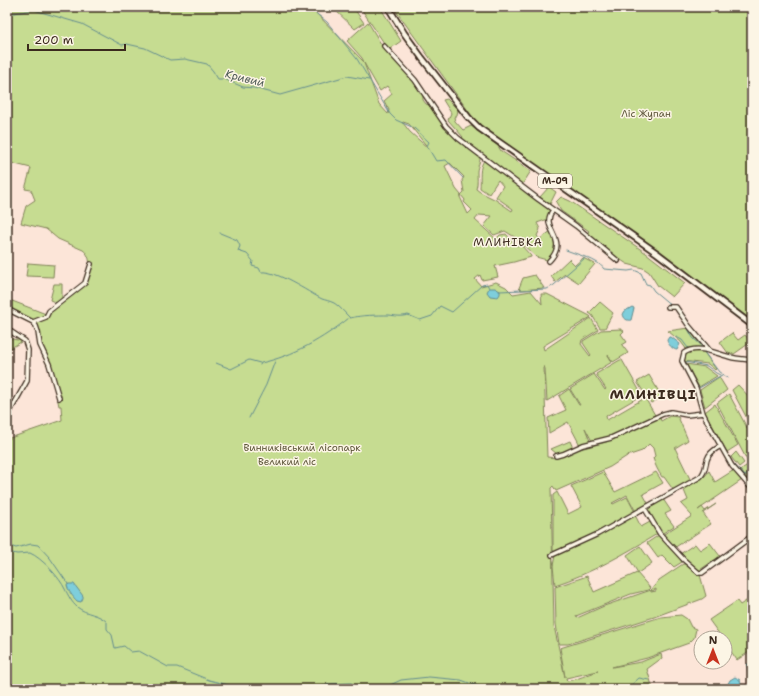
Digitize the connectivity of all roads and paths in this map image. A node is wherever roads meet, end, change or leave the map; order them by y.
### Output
1 (388, 7) edge
2 (384, 46) dead end
3 (553, 210) junction
4 (549, 261) dead end
5 (618, 261) dead end
6 (91, 264) dead end
7 (671, 307) dead end
8 (7, 309) edge
9 (33, 322) junction
10 (752, 325) edge
11 (7, 329) edge
12 (710, 351) junction
13 (752, 360) edge
14 (59, 398) dead end
15 (703, 413) junction
16 (7, 417) edge
17 (721, 446) junction
18 (556, 456) dead end
19 (752, 490) edge
20 (645, 509) junction
21 (752, 536) edge
22 (552, 555) dead end

1 - 10 main road, М-09
2 - 3 street
3 - 4 street
3 - 5 street
6 - 9 street
7 - 12 street
8 - 9 street
9 - 14 street
11 - 16 street
12 - 13 street
12 - 15 street
15 - 17 street
15 - 18 street
17 - 19 street
17 - 20 street
20 - 21 street
20 - 22 street

